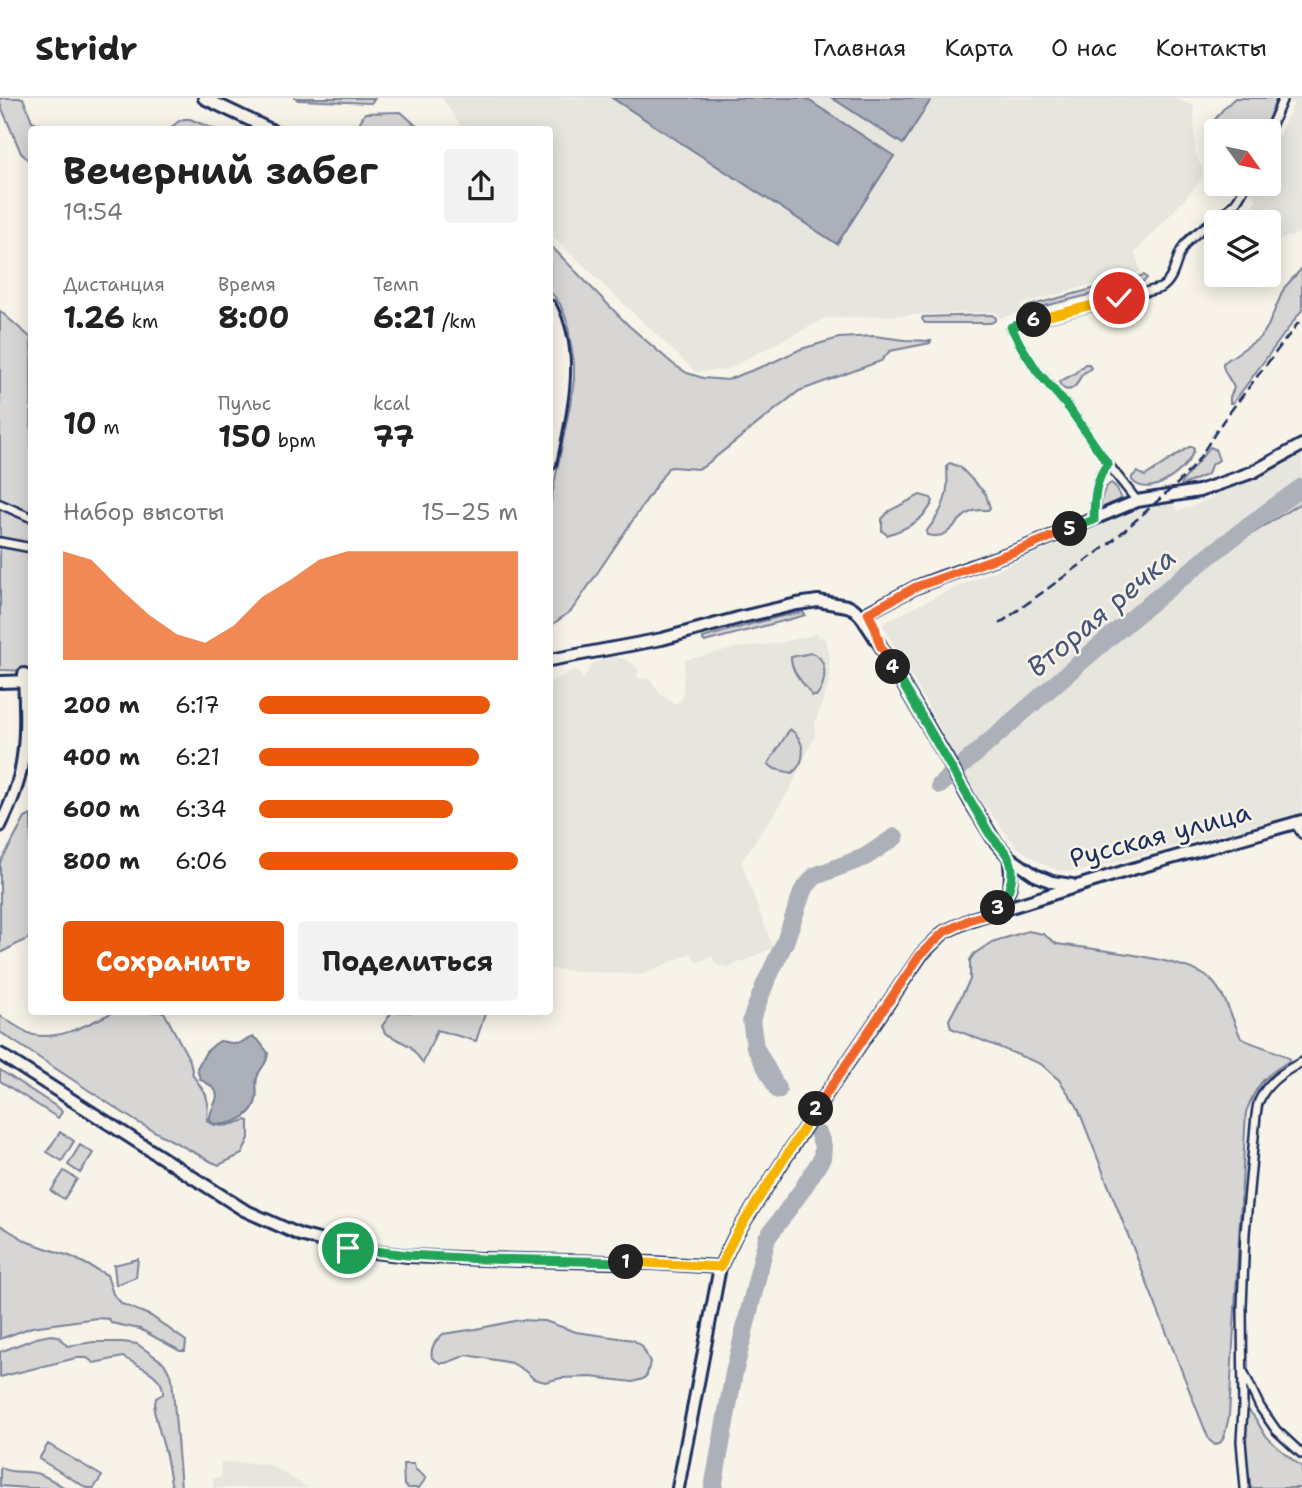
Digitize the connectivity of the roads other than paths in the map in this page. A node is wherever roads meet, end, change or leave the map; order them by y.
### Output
1 (195, 98) edge
2 (204, 98) edge
3 (1283, 98) edge
4 (1274, 119) edge
5 (251, 126) edge
6 (263, 126) edge
7 (1239, 196) edge
8 (553, 314) edge
9 (553, 338) edge
10 (553, 404) edge
11 (1302, 446) edge
12 (553, 449) edge
13 (1108, 464) junction
14 (1137, 501) junction
15 (0, 504) edge
16 (28, 516) edge
17 (1094, 520) junction
18 (0, 542) edge
19 (28, 547) edge
20 (864, 615) junction
21 (553, 653) edge
22 (553, 659) edge
23 (0, 674) edge
24 (28, 678) edge
25 (0, 682) edge
26 (1298, 821) edge
27 (0, 826) edge
28 (1302, 835) edge
29 (1009, 857) junction
30 (1076, 886) junction
31 (993, 913) junction
32 (0, 1054) edge
33 (1302, 1062) edge
34 (720, 1267) junction
35 (1243, 1369) junction
36 (1302, 1454) edge
37 (678, 1488) edge
38 (1245, 1488) edge

1 - 5 main road
2 - 6 main road
3 - 4 street
7 - 13 street
8 - 12 main road
9 - 10 main road
11 - 14 main road
13 - 14 street
13 - 17 street
14 - 17 main road
15 - 16 street
17 - 20 main road
18 - 19 street
20 - 21 main road
20 - 22 main road
20 - 29 main road, Русская улица
23 - 24 main road
24 - 25 main road
24 - 27 main road
26 - 28 street, Русская улица
26 - 30 main road, Русская улица
29 - 30 main road, Русская улица
29 - 31 main road
30 - 31 main road
31 - 34 main road
32 - 34 main road
33 - 35 street
34 - 37 main road
35 - 36 street
35 - 38 street

